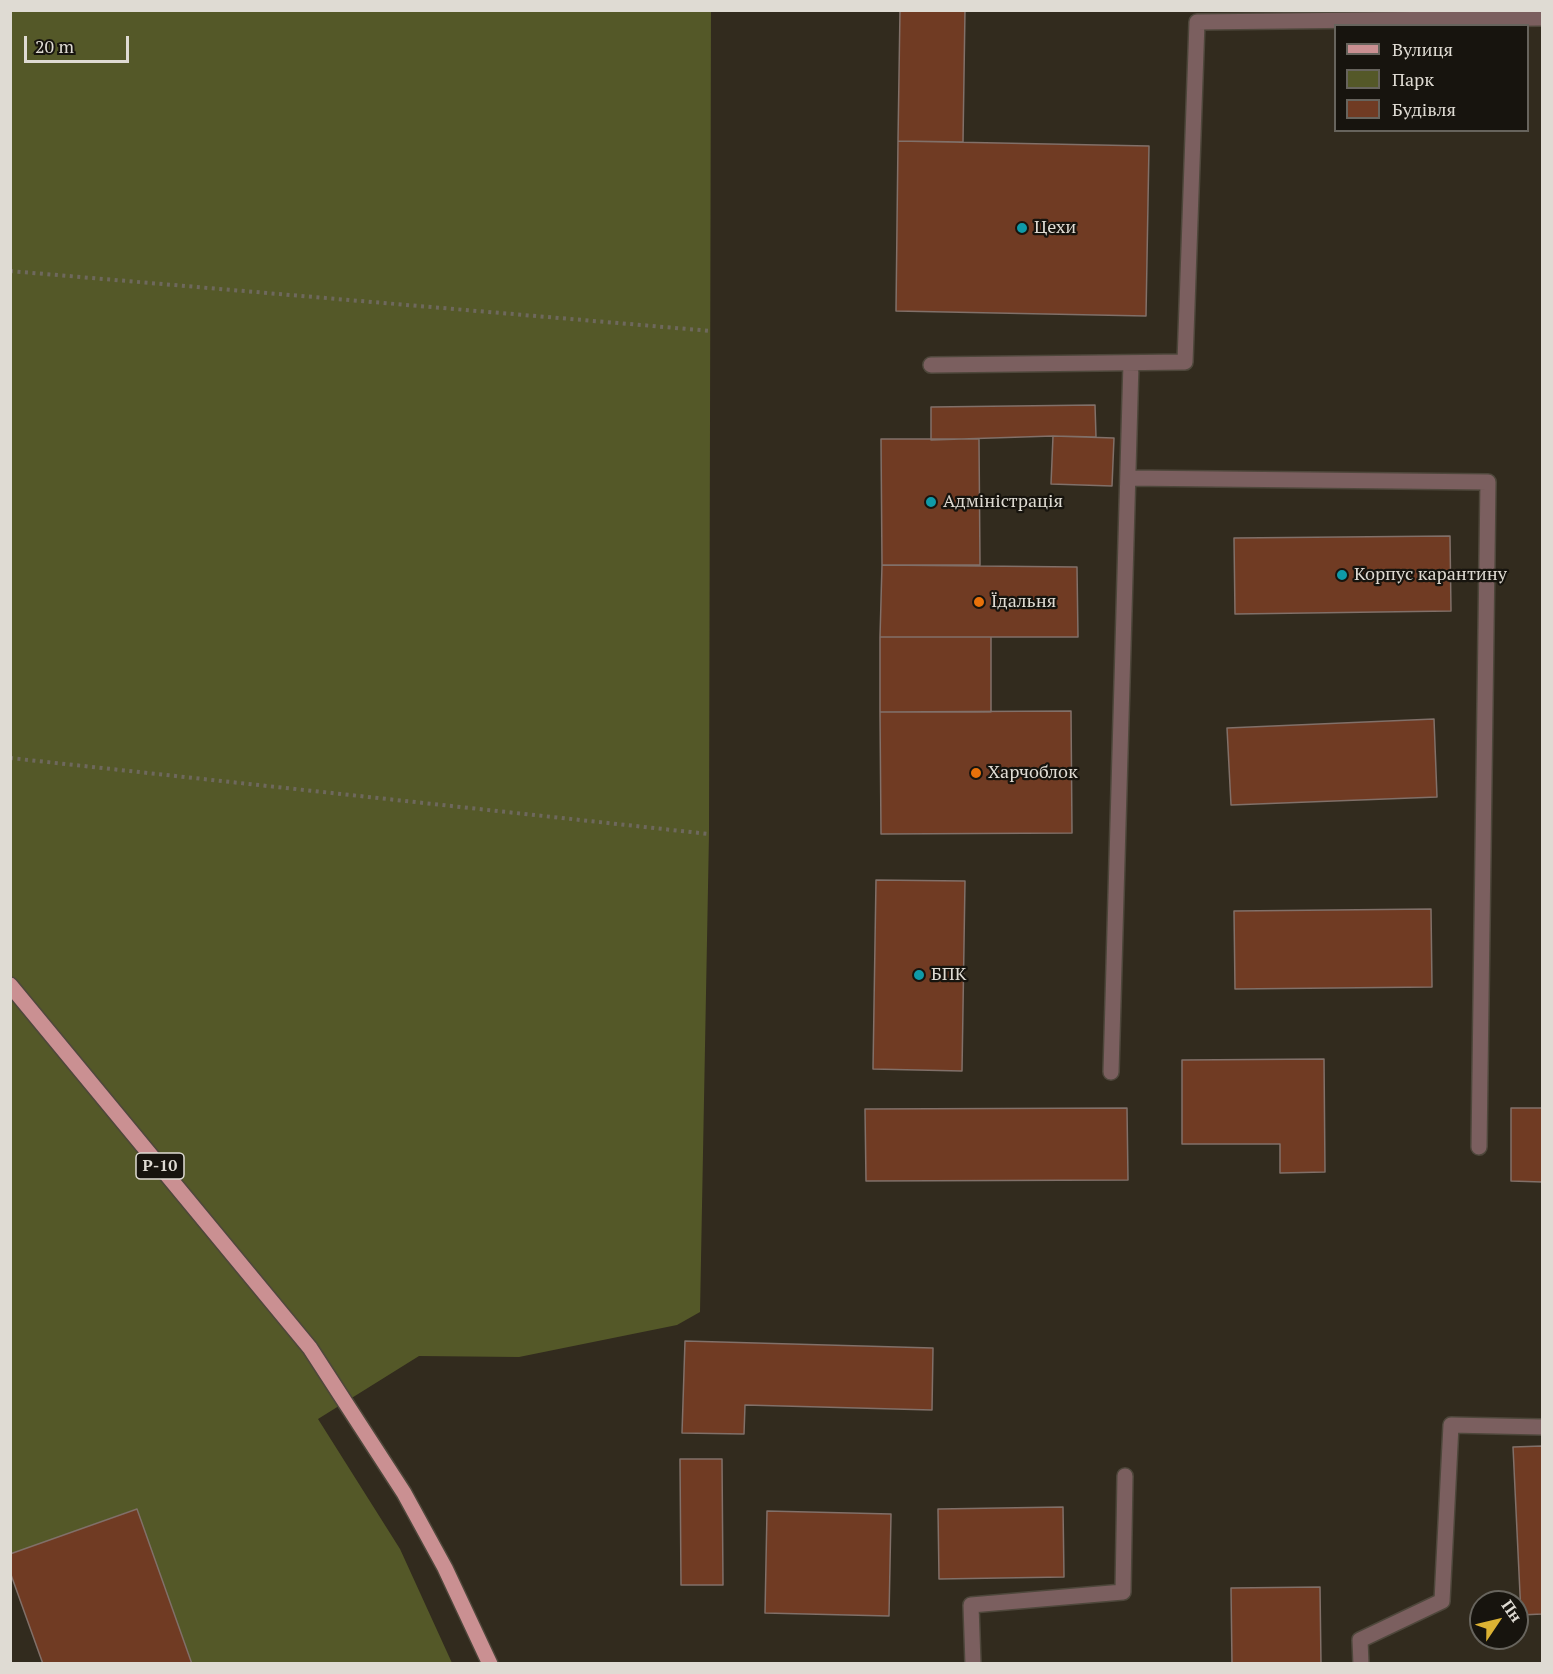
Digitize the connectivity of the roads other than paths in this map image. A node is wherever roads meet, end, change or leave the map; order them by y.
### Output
1 (1382, 15) edge
2 (1542, 18) edge
3 (1131, 363) junction
4 (931, 365) dead end
5 (1128, 478) junction
6 (10, 985) edge
7 (1111, 1072) dead end
8 (1479, 1147) dead end
9 (1542, 1427) edge
10 (1125, 1476) dead end
11 (490, 1664) edge
12 (973, 1664) edge
13 (1361, 1664) edge

1 - 2 lane
1 - 3 lane
3 - 4 lane
3 - 5 lane
5 - 7 lane
5 - 8 lane
6 - 11 main road, Р-10
9 - 13 lane
10 - 12 lane

